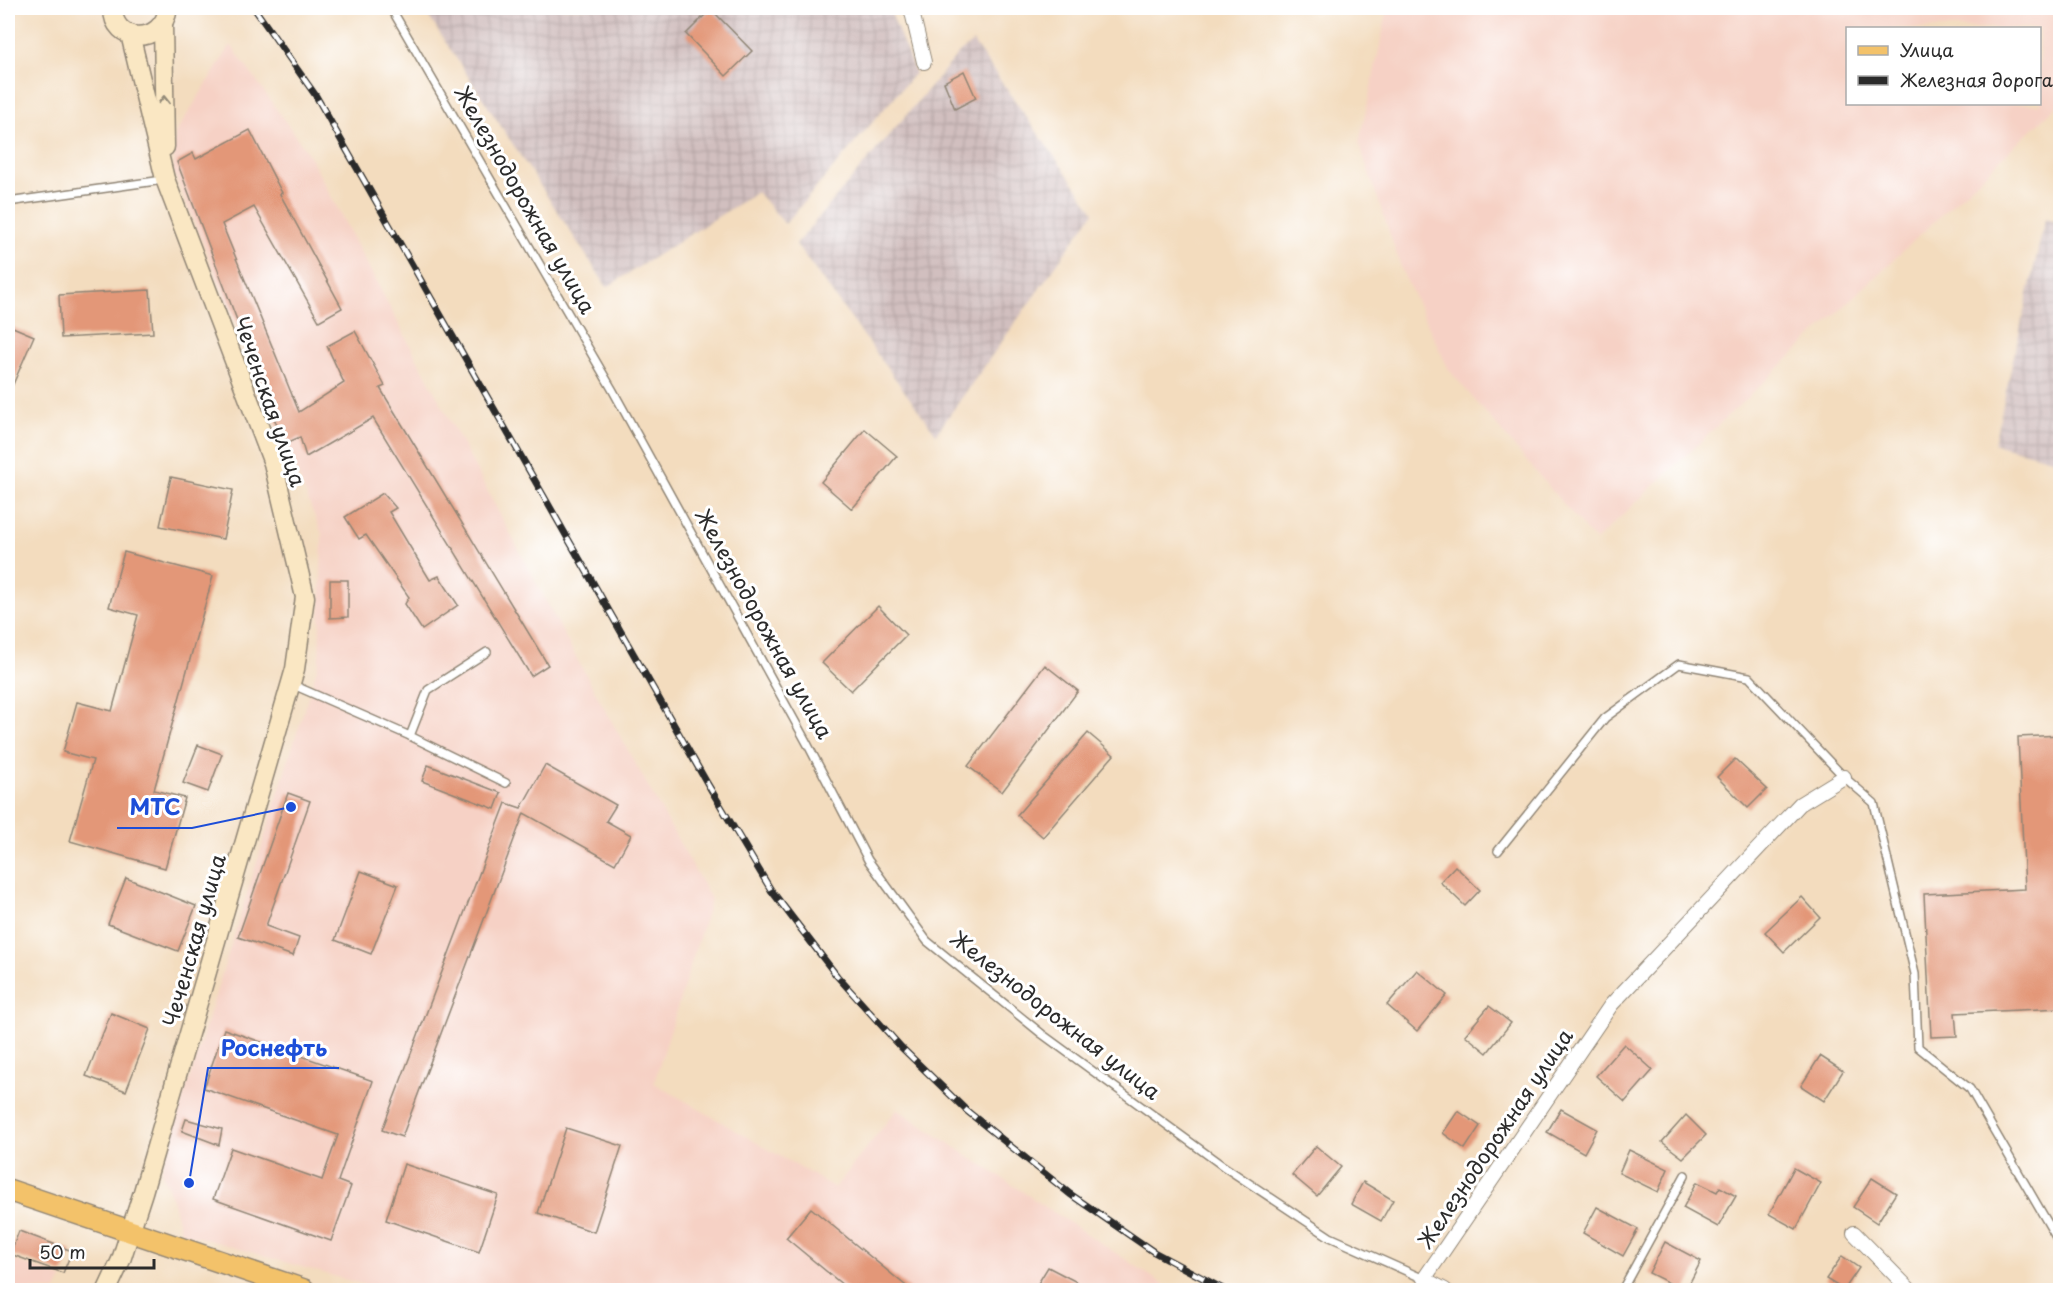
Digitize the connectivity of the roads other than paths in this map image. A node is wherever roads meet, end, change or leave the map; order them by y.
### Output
1 (113, 8) edge
2 (391, 8) edge
3 (911, 8) edge
4 (168, 14) edge
5 (130, 34) junction
6 (924, 62) dead end
7 (165, 179) junction
8 (8, 202) edge
9 (487, 652) dead end
10 (291, 684) junction
11 (410, 736) junction
12 (1844, 777) junction
13 (506, 783) dead end
14 (1498, 851) dead end
15 (1685, 1175) dead end
16 (8, 1190) edge
17 (131, 1232) junction
18 (1854, 1233) dead end
19 (2061, 1244) edge
20 (1424, 1279) junction
21 (107, 1290) edge
22 (304, 1290) edge
23 (1445, 1290) edge
24 (1622, 1290) edge
25 (1910, 1290) edge

1 - 5 main road
2 - 20 lane, Железнодорожная улица
3 - 6 street
4 - 5 main road
7 -> 4 main road
5 - 7 main road
7 - 8 lane
7 - 10 main road, Чеченская улица
9 - 11 lane
10 - 11 lane
10 - 17 main road, Чеченская улица
11 - 13 lane
12 - 14 lane
12 - 19 lane
12 - 20 street, Железнодорожная улица
15 - 24 lane
16 - 17 main road
17 - 21 main road, Чеченская улица
17 - 22 main road
18 - 25 street
20 - 23 street

